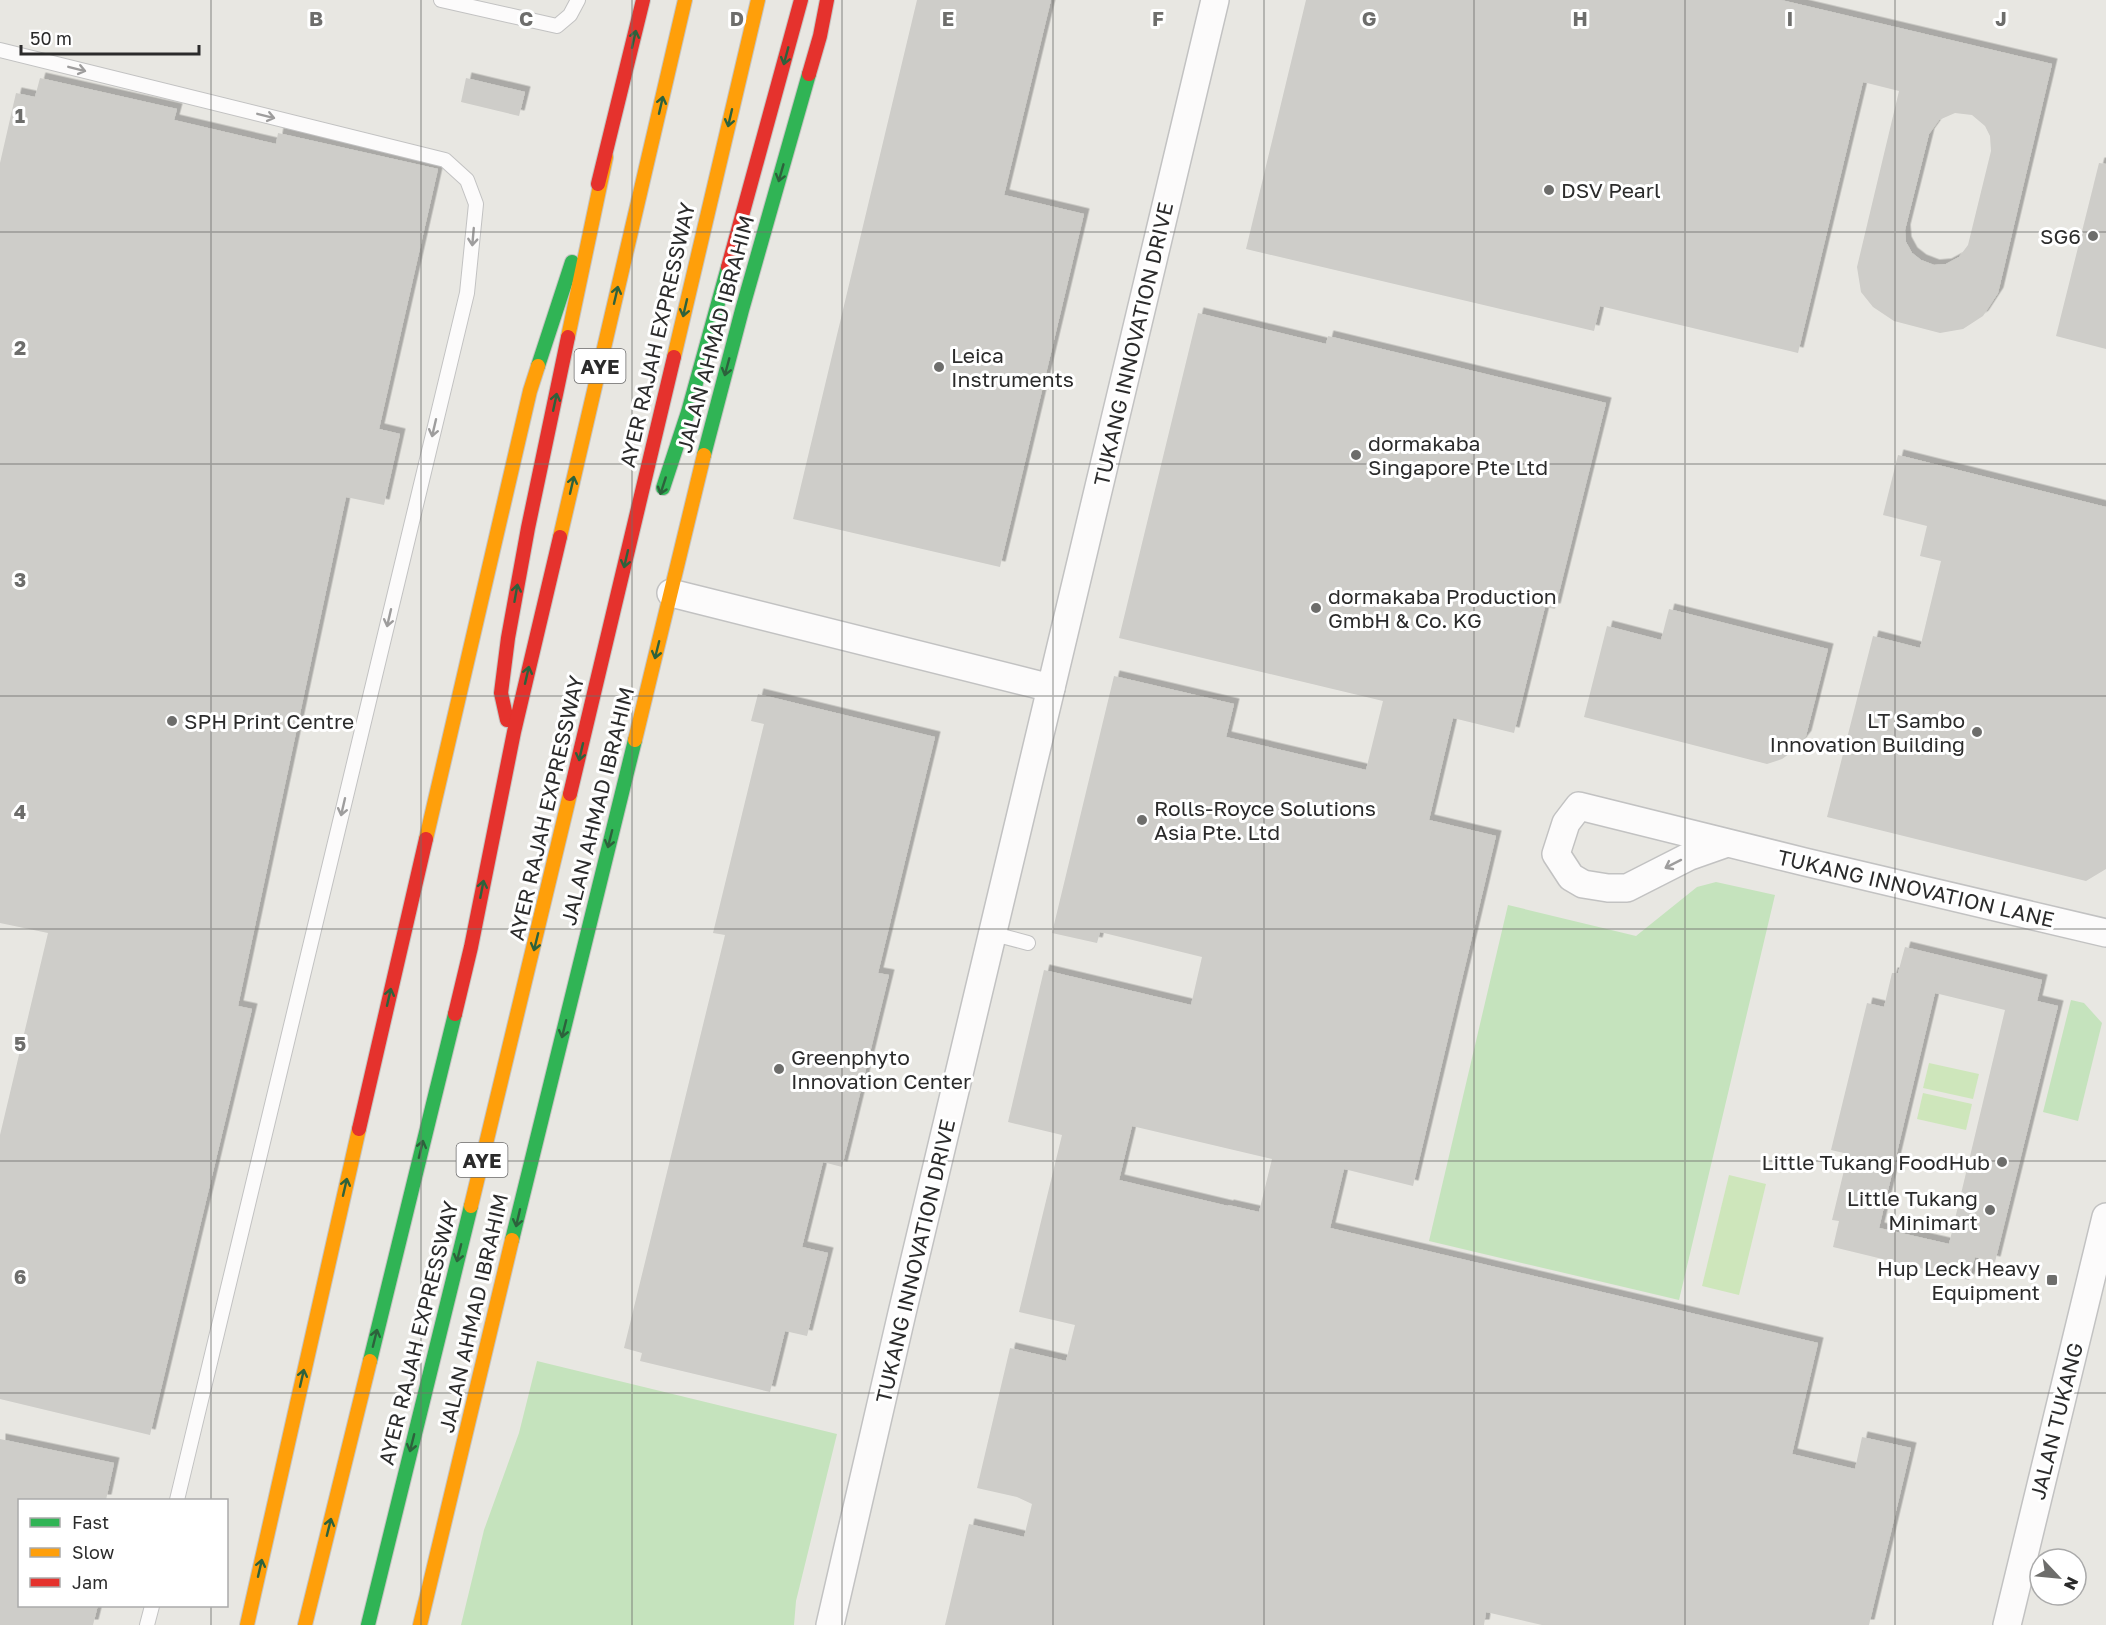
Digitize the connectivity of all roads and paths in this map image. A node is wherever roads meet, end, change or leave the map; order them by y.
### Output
1 (441, 0) edge
2 (578, 0) edge
3 (643, 0) edge
4 (686, 0) edge
5 (758, 0) edge
6 (801, 0) edge
7 (827, 0) edge
8 (1215, 0) edge
9 (0, 52) edge
10 (606, 157) junction
11 (658, 503) dead end
12 (643, 548) dead end
13 (671, 593) junction
14 (1051, 688) junction
15 (594, 695) junction
16 (514, 732) junction
17 (1727, 843) junction
18 (2106, 933) edge
19 (994, 934) junction
20 (1028, 943) dead end
21 (2106, 1217) edge
22 (177, 1499) edge
23 (152, 1607) edge
24 (147, 1625) edge
25 (247, 1625) edge
26 (305, 1625) edge
27 (368, 1625) edge
28 (420, 1625) edge
29 (830, 1625) edge
30 (2007, 1625) edge

1 - 2 lane
10 -> 3 main road
16 -> 4 main road, AYER RAJAH EXPRESSWAY / AYE
5 -> 15 main road, AYER RAJAH EXPRESSWAY / AYE
6 -> 11 main road
7 -> 13 main road, JALAN AHMAD IBRAHIM
8 - 14 street, TUKANG INNOVATION DRIVE
9 -> 22 lane
16 -> 10 main road
25 -> 10 main road
12 - 15 main road
13 - 14 street
13 -> 28 main road, JALAN AHMAD IBRAHIM
14 - 19 street, TUKANG INNOVATION DRIVE
15 -> 27 main road, AYER RAJAH EXPRESSWAY / AYE
26 -> 16 main road, AYER RAJAH EXPRESSWAY / AYE
17 -> 17 street, TUKANG INNOVATION LANE
17 - 18 street, TUKANG INNOVATION LANE
19 - 20 lane
19 - 29 street, TUKANG INNOVATION DRIVE
21 - 30 street, JALAN TUKANG
23 - 24 lane

